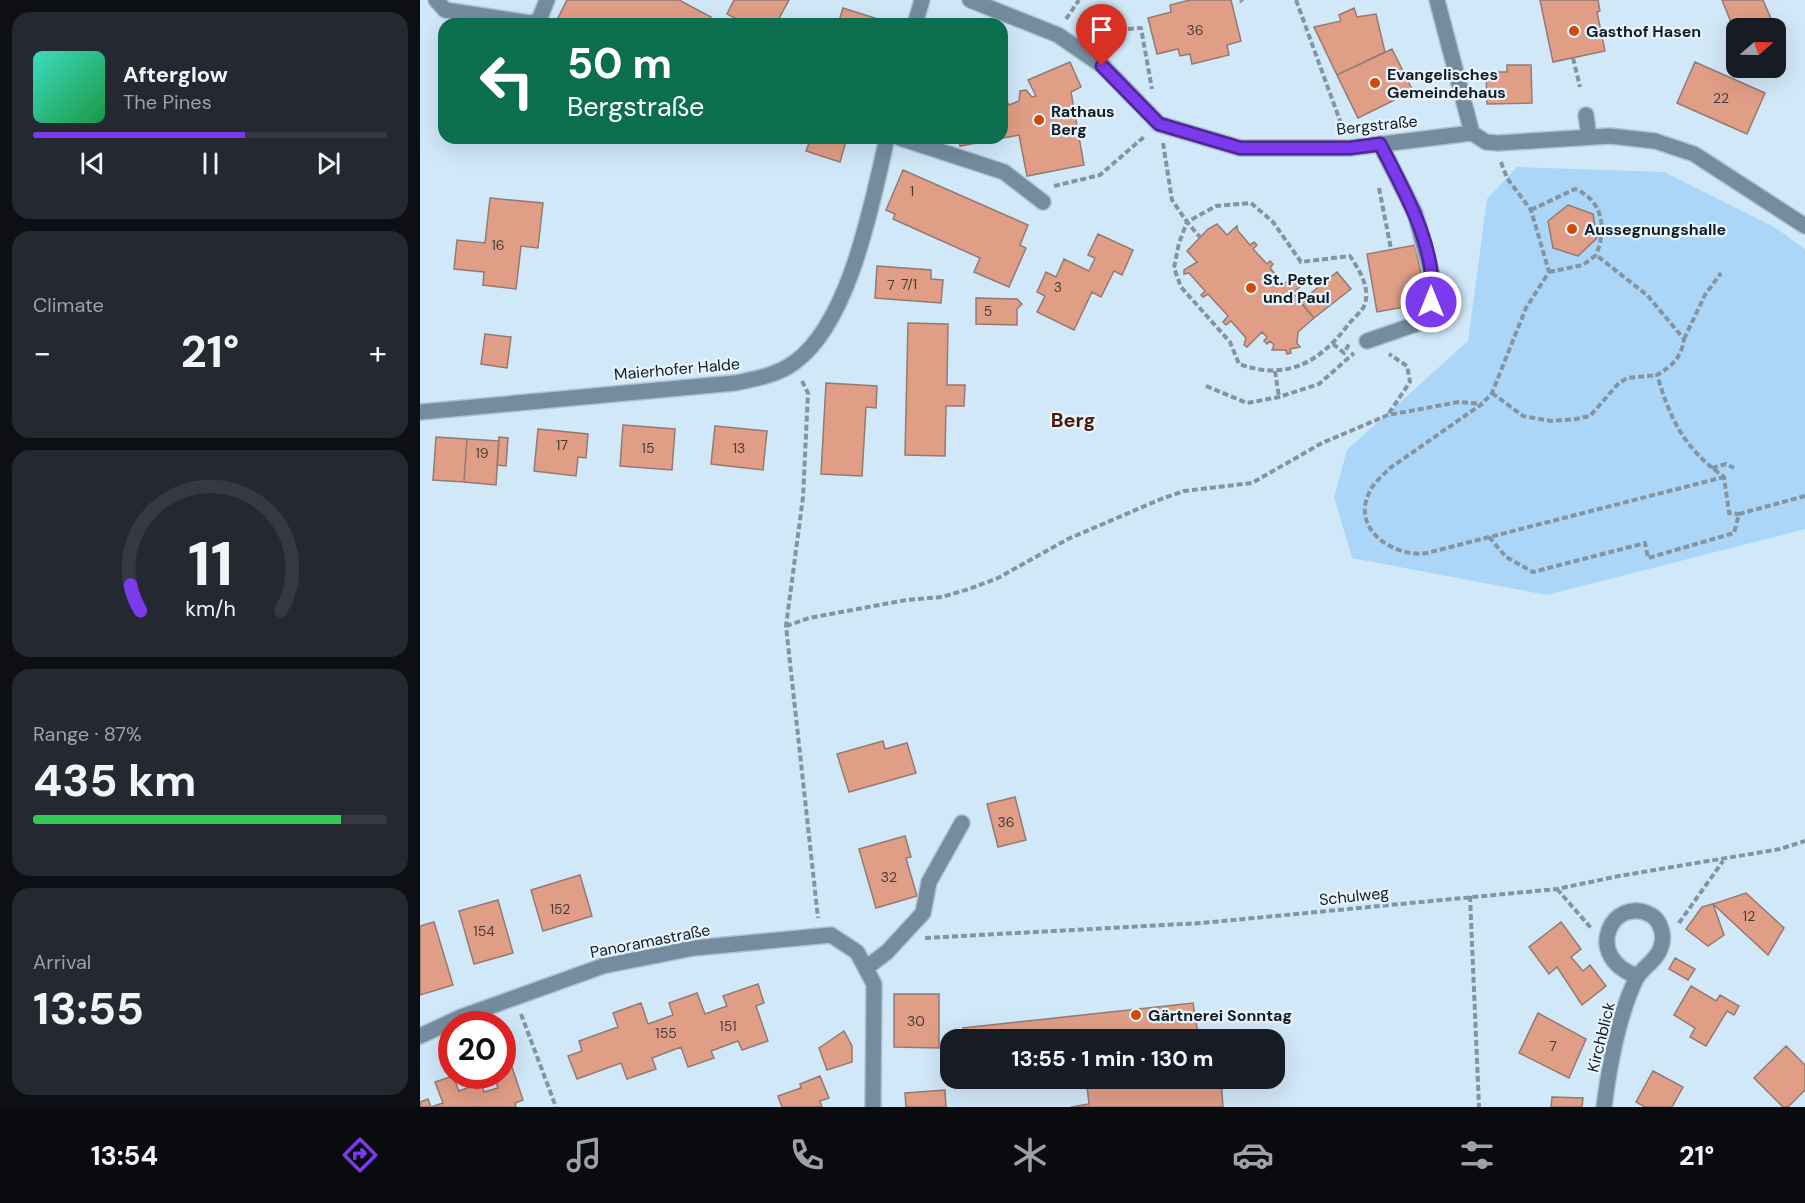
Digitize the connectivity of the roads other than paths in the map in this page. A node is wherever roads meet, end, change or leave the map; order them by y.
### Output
1 (436, 0) edge
2 (547, 0) edge
3 (922, 0) edge
4 (970, 0) edge
5 (1437, 0) edge
6 (497, 18) edge
7 (540, 18) edge
8 (917, 18) edge
9 (1586, 115) dead end
10 (1472, 133) junction
11 (1589, 137) junction
12 (885, 144) edge
13 (918, 144) edge
14 (1380, 144) junction
15 (1043, 202) dead end
16 (1805, 226) edge
17 (1367, 341) road end
18 (420, 412) edge
19 (962, 823) dead end
20 (866, 968) junction
21 (1637, 976) junction
22 (420, 1036) edge
23 (873, 1107) edge
24 (1604, 1107) edge

1 - 6 street
2 - 7 street
3 - 8 street
4 - 14 street, Bergstraße
5 - 10 street
9 - 11 street
10 - 11 street, Bergstraße
10 - 14 street, Bergstraße
11 - 16 street, Bergstraße
12 - 18 street, Maierhofer Halde
13 - 15 street
14 - 17 street
19 - 20 street
20 - 22 street, Panoramastraße
20 - 23 street
21 - 21 street, Kirchblick
21 - 24 street, Kirchblick

